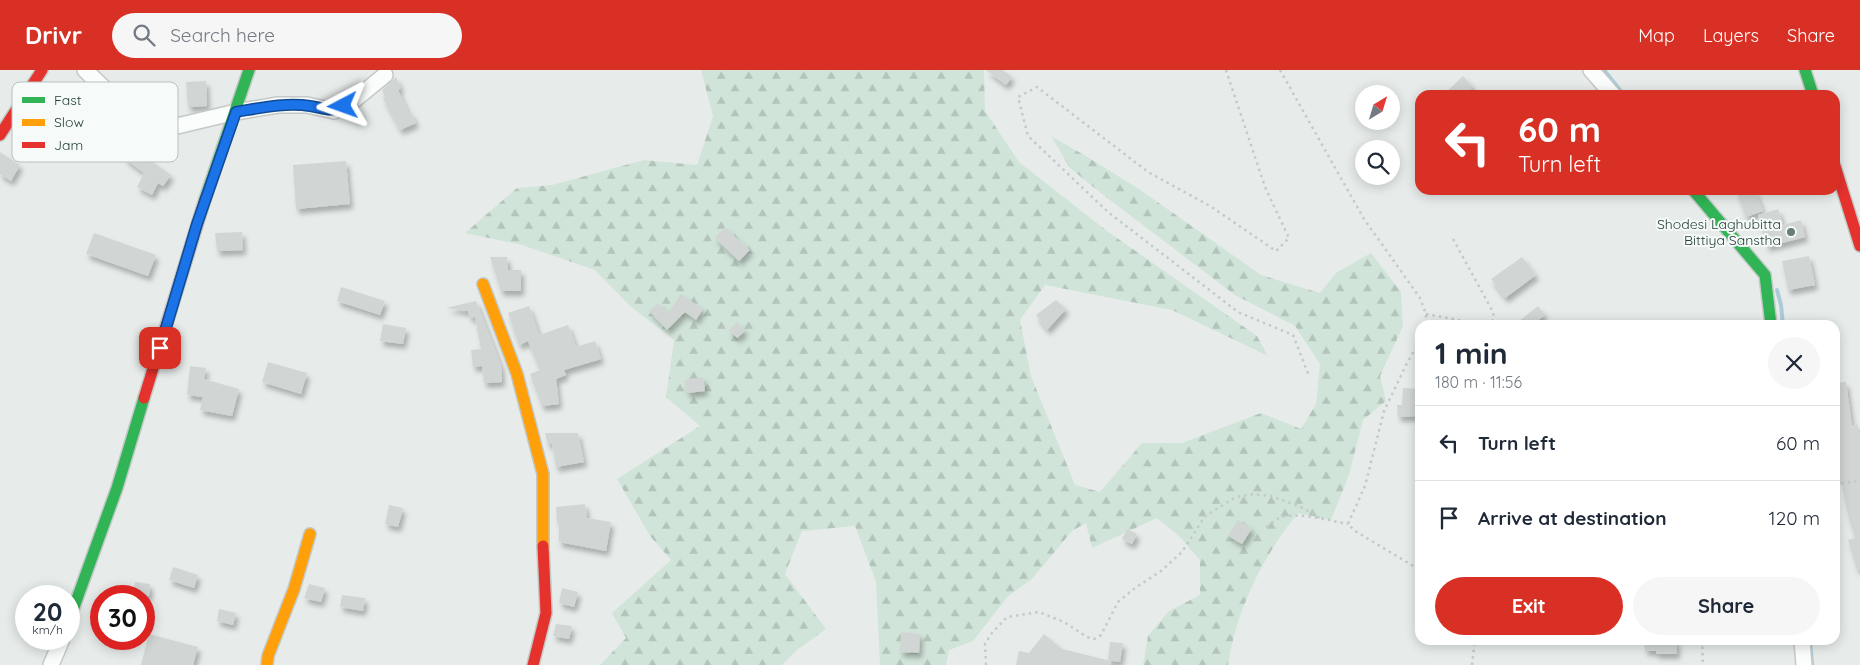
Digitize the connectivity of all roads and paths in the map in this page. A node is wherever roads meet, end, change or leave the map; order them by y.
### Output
1 (42, 70) edge
2 (85, 70) edge
3 (249, 70) edge
4 (1226, 70) edge
5 (1280, 70) edge
6 (1591, 70) edge
7 (1805, 70) edge
8 (385, 75) dead end
9 (34, 82) edge
10 (98, 82) edge
11 (1608, 90) edge
12 (1811, 90) edge
13 (236, 112) junction
14 (12, 116) edge
15 (178, 126) edge
16 (0, 135) edge
17 (1840, 182) edge
18 (1697, 195) edge
19 (1453, 239) dead end
20 (1860, 246) edge
21 (483, 284) dead end
22 (1426, 314) junction
23 (1426, 320) edge
24 (1458, 320) edge
25 (1493, 320) edge
26 (1770, 320) edge
27 (1415, 349) edge
28 (1309, 376) dead end
29 (1860, 480) edge
30 (1840, 484) edge
31 (1320, 518) junction
32 (1348, 524) junction
33 (1266, 527) dead end
34 (310, 534) dead end
35 (1415, 567) edge
36 (80, 591) edge
37 (1474, 645) edge
38 (1702, 645) edge
39 (1802, 645) edge
40 (57, 650) edge
41 (51, 665) edge
42 (267, 665) edge
43 (532, 665) edge
44 (986, 665) edge
45 (1472, 665) edge
46 (1703, 665) edge
47 (1804, 665) edge

1 - 9 main road
2 - 10 street
3 - 13 main road
4 - 28 path
5 - 22 path
6 - 11 street
7 - 12 main road
8 - 13 street
13 - 15 street
13 - 36 main road
14 - 16 main road
17 - 20 main road
18 - 26 main road
19 - 25 path
21 - 43 main road
22 - 23 path
22 - 24 path
27 - 32 path
29 - 30 path
31 - 32 path
31 - 33 path
31 - 44 path
32 - 35 path
34 - 42 main road
37 - 45 path
38 - 46 path
39 - 47 street
40 - 41 street

